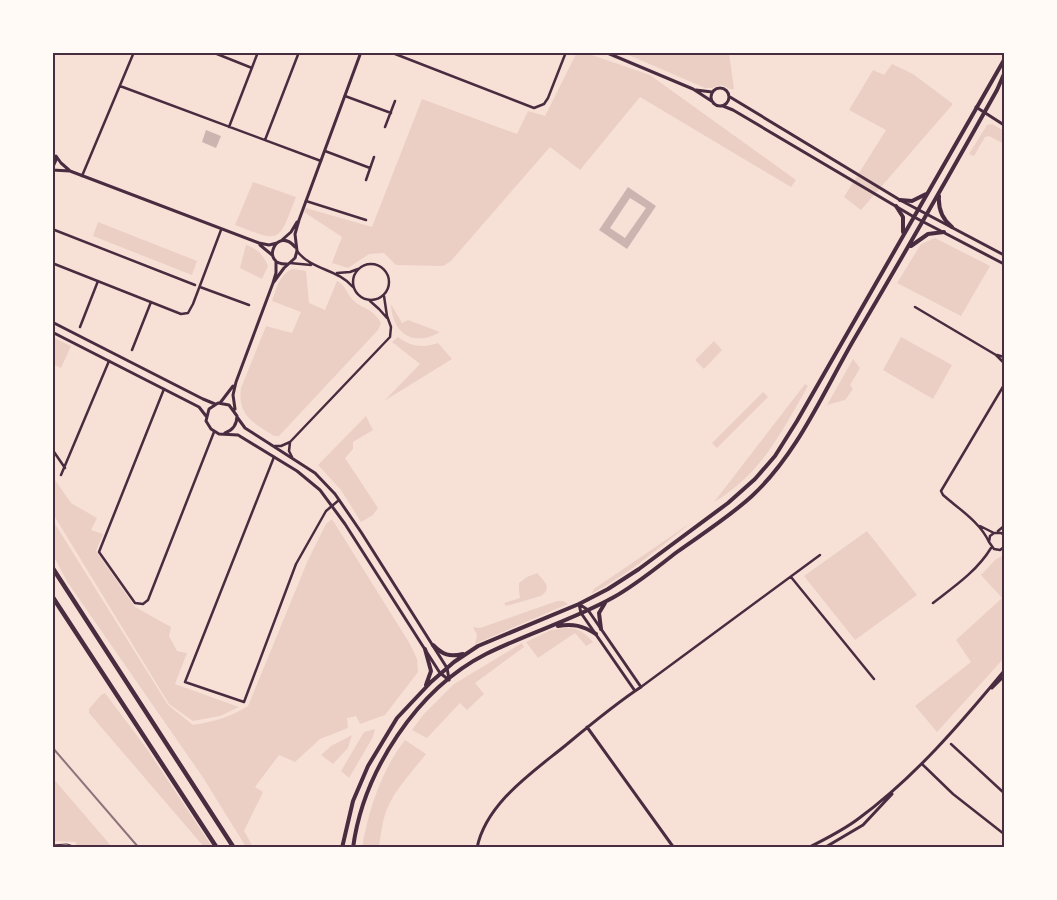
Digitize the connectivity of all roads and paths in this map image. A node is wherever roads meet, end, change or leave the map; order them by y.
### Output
1 (134, 52) edge
2 (212, 52) edge
3 (258, 52) edge
4 (299, 52) edge
5 (361, 52) edge
6 (390, 52) edge
7 (566, 52) edge
8 (606, 53) edge
9 (1004, 60) edge
10 (252, 68) junction
11 (1004, 74) edge
12 (120, 86) junction
13 (693, 89) junction
14 (712, 92) junction
15 (345, 96) junction
16 (730, 97) junction
17 (395, 101) dead end
18 (712, 102) junction
19 (722, 106) junction
20 (976, 107) junction
21 (985, 112) junction
22 (391, 113) junction
23 (1004, 125) edge
24 (230, 127) junction
25 (385, 127) dead end
26 (265, 140) junction
27 (52, 151) edge
28 (325, 151) junction
29 (56, 156) junction
30 (374, 157) dead end
31 (321, 161) junction
32 (370, 168) junction
33 (52, 169) edge
34 (70, 171) junction
35 (82, 176) junction
36 (366, 180) dead end
37 (928, 193) junction
38 (939, 194) junction
39 (900, 200) junction
40 (306, 202) junction
41 (896, 206) junction
42 (918, 210) junction
43 (927, 215) junction
44 (914, 217) junction
45 (299, 220) junction
46 (366, 220) dead end
47 (923, 222) junction
48 (952, 227) junction
49 (52, 229) edge
50 (221, 230) junction
51 (944, 232) junction
52 (903, 235) junction
53 (279, 242) junction
54 (259, 244) junction
55 (296, 249) junction
56 (908, 249) junction
57 (1004, 255) edge
58 (273, 256) junction
59 (276, 261) junction
60 (52, 263) edge
61 (289, 264) junction
62 (1004, 264) edge
63 (314, 265) junction
64 (360, 268) junction
65 (336, 273) junction
66 (98, 281) junction
67 (273, 282) junction
68 (195, 285) dead end
69 (200, 287) junction
70 (354, 288) junction
71 (384, 296) junction
72 (368, 300) junction
73 (151, 302) junction
74 (249, 305) dead end
75 (915, 307) dead end
76 (52, 322) edge
77 (389, 322) junction
78 (80, 327) dead end
79 (52, 332) edge
80 (132, 350) dead end
81 (996, 355) junction
82 (1004, 357) edge
83 (109, 361) junction
84 (1004, 363) edge
85 (236, 382) junction
86 (1004, 386) edge
87 (164, 389) junction
88 (218, 404) junction
89 (236, 414) junction
90 (206, 417) junction
91 (214, 432) junction
92 (225, 434) junction
93 (290, 442) junction
94 (272, 445) junction
95 (52, 449) edge
96 (274, 457) junction
97 (292, 458) junction
98 (65, 468) junction
99 (61, 475) dead end
100 (338, 500) junction
101 (331, 505) junction
102 (977, 524) junction
103 (1004, 526) edge
104 (995, 532) junction
105 (1004, 535) edge
106 (989, 542) junction
107 (1004, 547) edge
108 (991, 548) junction
109 (1000, 550) junction
110 (1004, 551) edge
111 (820, 556) dead end
112 (52, 567) edge
113 (791, 577) junction
114 (52, 596) edge
115 (607, 600) junction
116 (933, 602) dead end
117 (579, 604) junction
118 (588, 610) junction
119 (581, 613) junction
120 (548, 627) junction
121 (601, 629) junction
122 (596, 634) junction
123 (433, 645) junction
124 (425, 649) junction
125 (468, 653) junction
126 (447, 668) junction
127 (1004, 671) edge
128 (440, 673) junction
129 (1004, 676) edge
130 (874, 679) dead end
131 (449, 680) junction
132 (641, 686) junction
133 (635, 691) junction
134 (417, 696) junction
135 (981, 699) junction
136 (587, 728) junction
137 (952, 744) dead end
138 (922, 764) junction
139 (899, 786) junction
140 (1004, 793) edge
141 (1004, 834) edge
142 (52, 845) edge
143 (80, 848) edge
144 (217, 848) edge
145 (234, 848) edge
146 (342, 848) edge
147 (353, 848) edge
148 (477, 848) edge
149 (674, 848) edge
150 (808, 848) edge
151 (824, 848) edge

1 - 12 street
2 - 10 street
3 - 10 street
4 - 26 street
5 - 15 street
6 - 7 street
8 - 13 street
9 - 20 main road
10 - 24 street
11 - 21 main road
12 - 24 street
12 - 35 street
13 - 14 street
13 - 18 street
14 - 16 street
14 - 18 street
15 - 22 street
15 - 28 street
16 - 19 street
16 - 39 street
17 - 22 street
18 - 19 street
19 - 41 street
20 - 21 street
20 - 37 main road
21 - 23 street
21 - 38 main road
22 - 25 street
24 - 26 street
26 - 31 street
27 - 29 street
28 - 31 street
28 - 32 street
29 - 33 street
29 - 34 street
30 - 32 street
31 - 40 street
32 - 36 street
33 - 34 street
34 - 35 street
35 - 50 street
37 - 39 main road
37 - 42 main road
38 - 43 main road
38 - 48 main road
39 - 42 street
40 - 45 street
40 - 46 street
41 - 44 street
41 - 52 main road
42 - 43 street
42 - 44 main road
43 - 47 main road
43 - 48 street
44 - 47 street
44 - 52 main road
45 - 53 street
45 - 55 street
47 - 51 street
47 - 56 main road
48 - 57 street
49 - 68 street
50 - 54 street
50 - 69 street
51 - 56 main road
51 - 62 street
52 - 117 main road
53 - 54 street
53 - 55 street
53 - 58 street
54 - 58 street
55 - 61 street
55 - 63 street
56 - 115 main road
58 - 59 street
59 - 61 street
59 - 67 street
60 - 66 street
61 - 63 street
61 - 67 street
63 - 65 street
64 - 65 street
64 - 70 street
64 - 71 street
65 - 70 street
66 - 73 street
66 - 78 street
67 - 85 street
69 - 73 street
69 - 74 street
70 - 72 street
71 - 72 street
71 - 77 street
72 - 77 street
73 - 80 street
75 - 81 street
76 - 88 street
77 - 93 street
79 - 83 street
81 - 82 street
81 - 84 street
83 - 87 street
83 - 98 street
85 - 88 street
85 - 89 street
86 - 102 street
87 - 90 street
87 - 91 street
88 - 89 street
88 - 90 street
89 - 92 street
89 - 94 street
90 - 91 street
91 - 92 street
92 - 96 street
93 - 94 street
93 - 97 street
94 - 97 street
95 - 98 street
96 - 101 street
96 - 101 street
97 - 100 street
98 - 99 street
100 - 101 street
100 - 123 street
101 - 124 street
102 - 104 street
102 - 106 street
103 - 104 street
104 - 105 street
104 - 106 street
106 - 108 street
107 - 109 street
108 - 109 street
108 - 116 street
109 - 110 street
111 - 113 street
112 - 145 highway
113 - 130 street
113 - 132 street
114 - 144 highway
115 - 118 main road
115 - 121 main road
117 - 118 street
117 - 119 street
117 - 125 main road
118 - 119 main road
118 - 121 street
119 - 120 main road
119 - 122 street
120 - 122 main road
120 - 131 main road
121 - 132 street
122 - 133 street
123 - 125 main road
123 - 126 street
124 - 128 street
124 - 134 main road
125 - 126 main road
126 - 128 main road
126 - 131 street
127 - 135 street
128 - 131 street
128 - 134 main road
129 - 135 street
131 - 147 main road
132 - 133 street
133 - 136 street
134 - 146 main road
135 - 138 street
136 - 148 street
136 - 149 street
137 - 140 street
138 - 139 street
138 - 141 street
139 - 150 street
139 - 151 street
142 - 143 path

